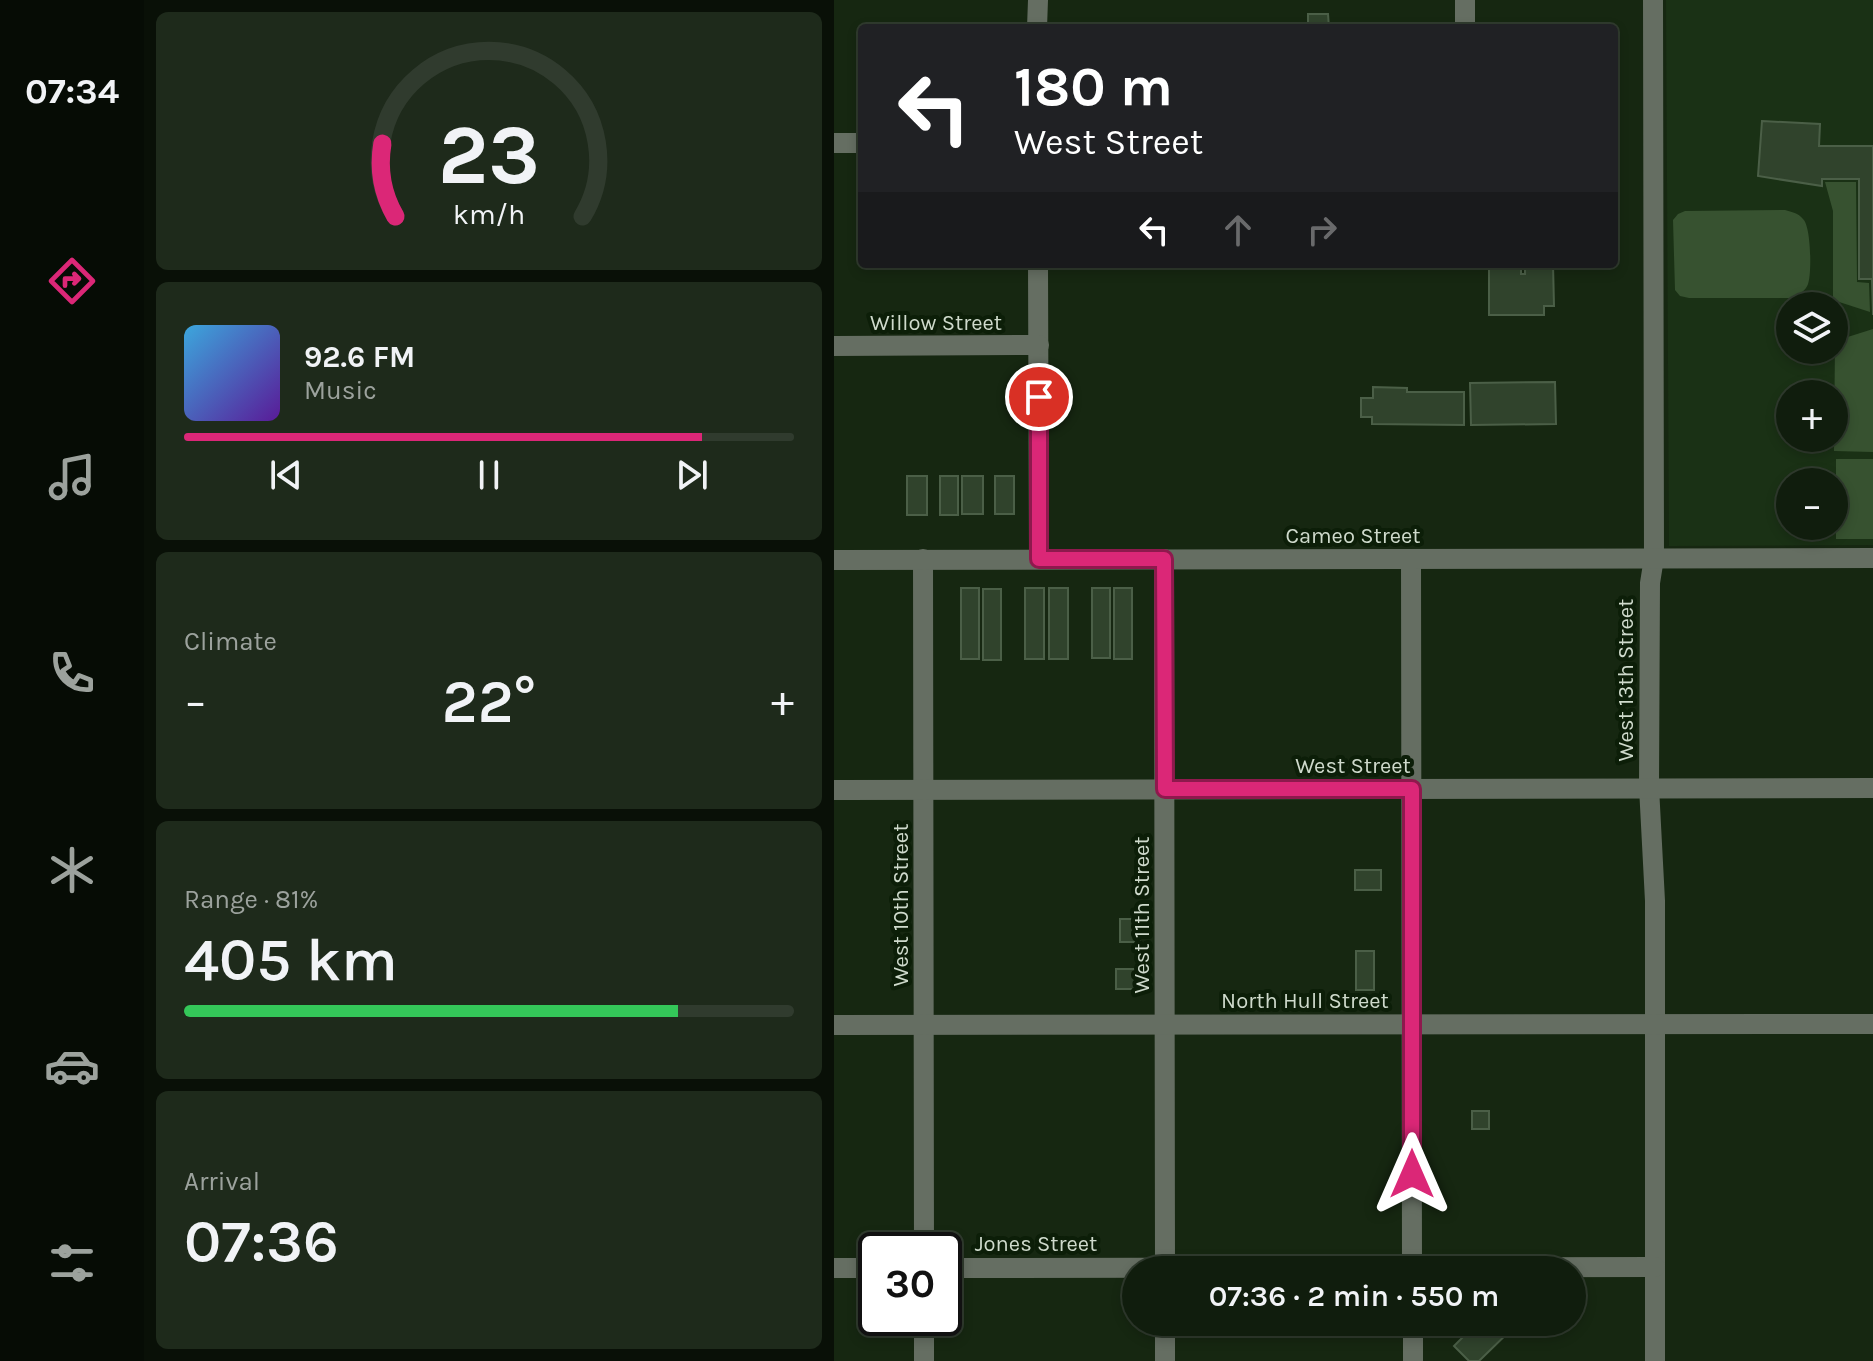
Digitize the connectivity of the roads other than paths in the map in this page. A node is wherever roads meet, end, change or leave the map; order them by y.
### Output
1 (1038, 0) edge
2 (1465, 0) edge
3 (1653, 0) edge
4 (1037, 24) edge
5 (1465, 24) edge
6 (834, 143) edge
7 (858, 143) edge
8 (1038, 268) edge
9 (1039, 345) junction
10 (834, 346) edge
11 (1654, 558) junction
12 (1873, 558) edge
13 (923, 559) junction
14 (1039, 559) junction
15 (1164, 559) junction
16 (1411, 559) junction
17 (834, 560) edge
18 (1649, 787) junction
19 (1873, 788) edge
20 (1165, 789) junction
21 (1412, 789) junction
22 (834, 790) edge
23 (924, 790) junction
24 (1412, 1024) junction
25 (1655, 1024) junction
26 (1873, 1024) edge
27 (834, 1025) edge
28 (924, 1025) junction
29 (1165, 1025) junction
30 (924, 1232) edge
31 (1165, 1256) edge
32 (1412, 1256) edge
33 (1586, 1267) edge
34 (1655, 1267) junction
35 (834, 1268) edge
36 (858, 1268) edge
37 (962, 1268) edge
38 (1122, 1269) edge
39 (924, 1336) edge
40 (1165, 1336) edge
41 (1413, 1336) edge
42 (924, 1361) edge
43 (1165, 1361) edge
44 (1413, 1361) edge
45 (1655, 1361) edge

1 - 4 street
2 - 5 street
3 - 11 street, West 13th Street
6 - 7 street
8 - 9 street
9 - 10 street, Willow Street
9 - 14 street
11 - 12 street, Cameo Street
11 - 16 street, Cameo Street
11 - 18 street, West 13th Street
13 - 14 street, Cameo Street
13 - 17 street, Cameo Street
13 - 23 street, West 10th Street
14 - 15 street, Cameo Street
15 - 16 street, Cameo Street
15 - 20 street, West 11th Street
16 - 21 street
18 - 19 street, West Street
18 - 21 street, West Street
18 - 25 street, West 13th Street
20 - 21 street, West Street
20 - 23 street, West Street
20 - 29 street, West 11th Street
21 - 24 street
22 - 23 street, West Street
23 - 28 street, West 10th Street
24 - 25 street, North Hull Street
24 - 29 street, North Hull Street
24 - 32 street
25 - 26 street, North Hull Street
25 - 34 street, West 13th Street
27 - 28 street, North Hull Street
28 - 29 street, North Hull Street
28 - 30 street, West 10th Street
29 - 31 street, West 11th Street
33 - 34 street, Jones Street
34 - 45 street, West 13th Street
35 - 36 street
37 - 38 street, Jones Street
39 - 42 street
40 - 43 street
41 - 44 street

